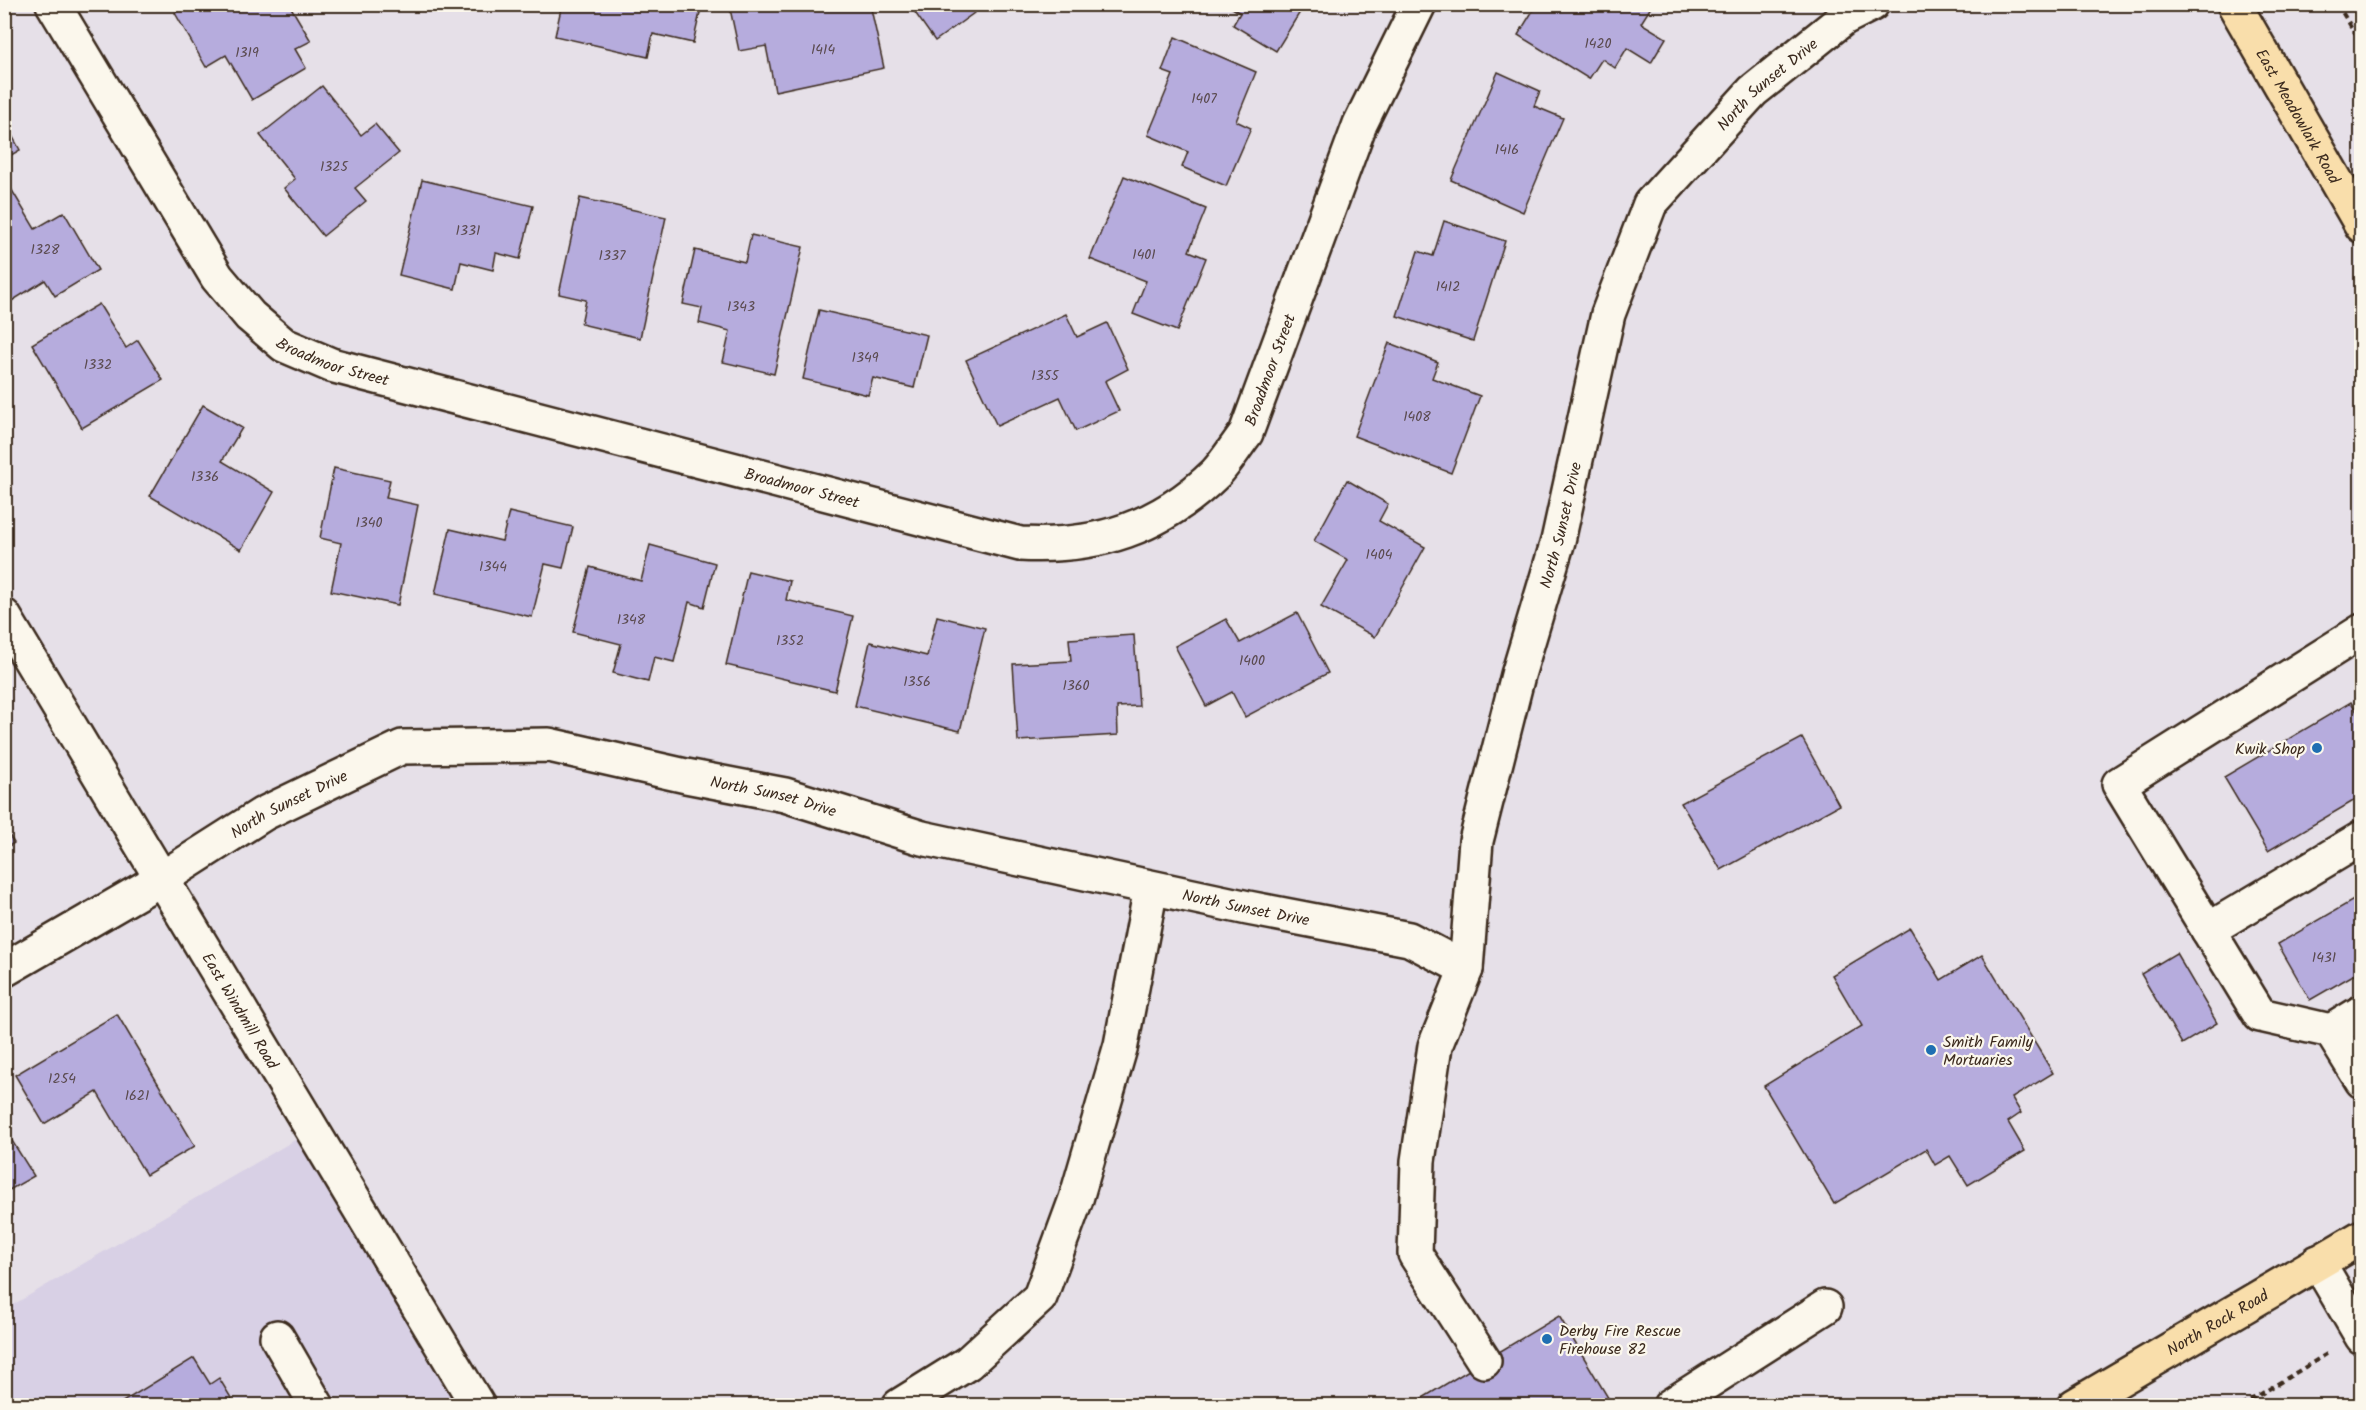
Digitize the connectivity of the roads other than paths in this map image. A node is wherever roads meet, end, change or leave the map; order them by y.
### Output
1 (53, 4) edge
2 (1419, 4) edge
3 (1872, 4) edge
4 (2234, 4) edge
5 (2357, 208) edge
6 (4, 616) edge
7 (2361, 631) edge
8 (2361, 838) edge
9 (161, 879) junction
10 (1151, 888) junction
11 (2208, 930) junction
12 (1466, 969) junction
13 (4, 970) edge
14 (2361, 1012) edge
15 (2331, 1031) junction
16 (2361, 1081) edge
17 (2361, 1237) edge
18 (2318, 1262) junction
19 (1825, 1308) dead end
20 (2361, 1336) edge
21 (277, 1337) dead end
22 (1484, 1361) dead end
23 (317, 1406) edge
24 (478, 1406) edge
25 (899, 1406) edge
26 (1670, 1406) edge
27 (2074, 1406) edge

1 - 2 street, Broadmoor Street
3 - 12 street, North Sunset Drive
4 - 5 main road, East Meadowlark Road
6 - 9 street, East Windmill Road
7 - 11 street
8 - 11 street
9 - 10 street, North Sunset Drive
9 - 13 street, North Sunset Drive
9 - 24 street, East Windmill Road
10 - 12 street, North Sunset Drive
10 - 25 street
11 - 15 street
12 - 22 street
14 - 15 street
15 - 16 street
17 - 18 main road, North Rock Road
18 - 20 street
18 - 27 main road, North Rock Road
19 - 26 street
21 - 23 street

